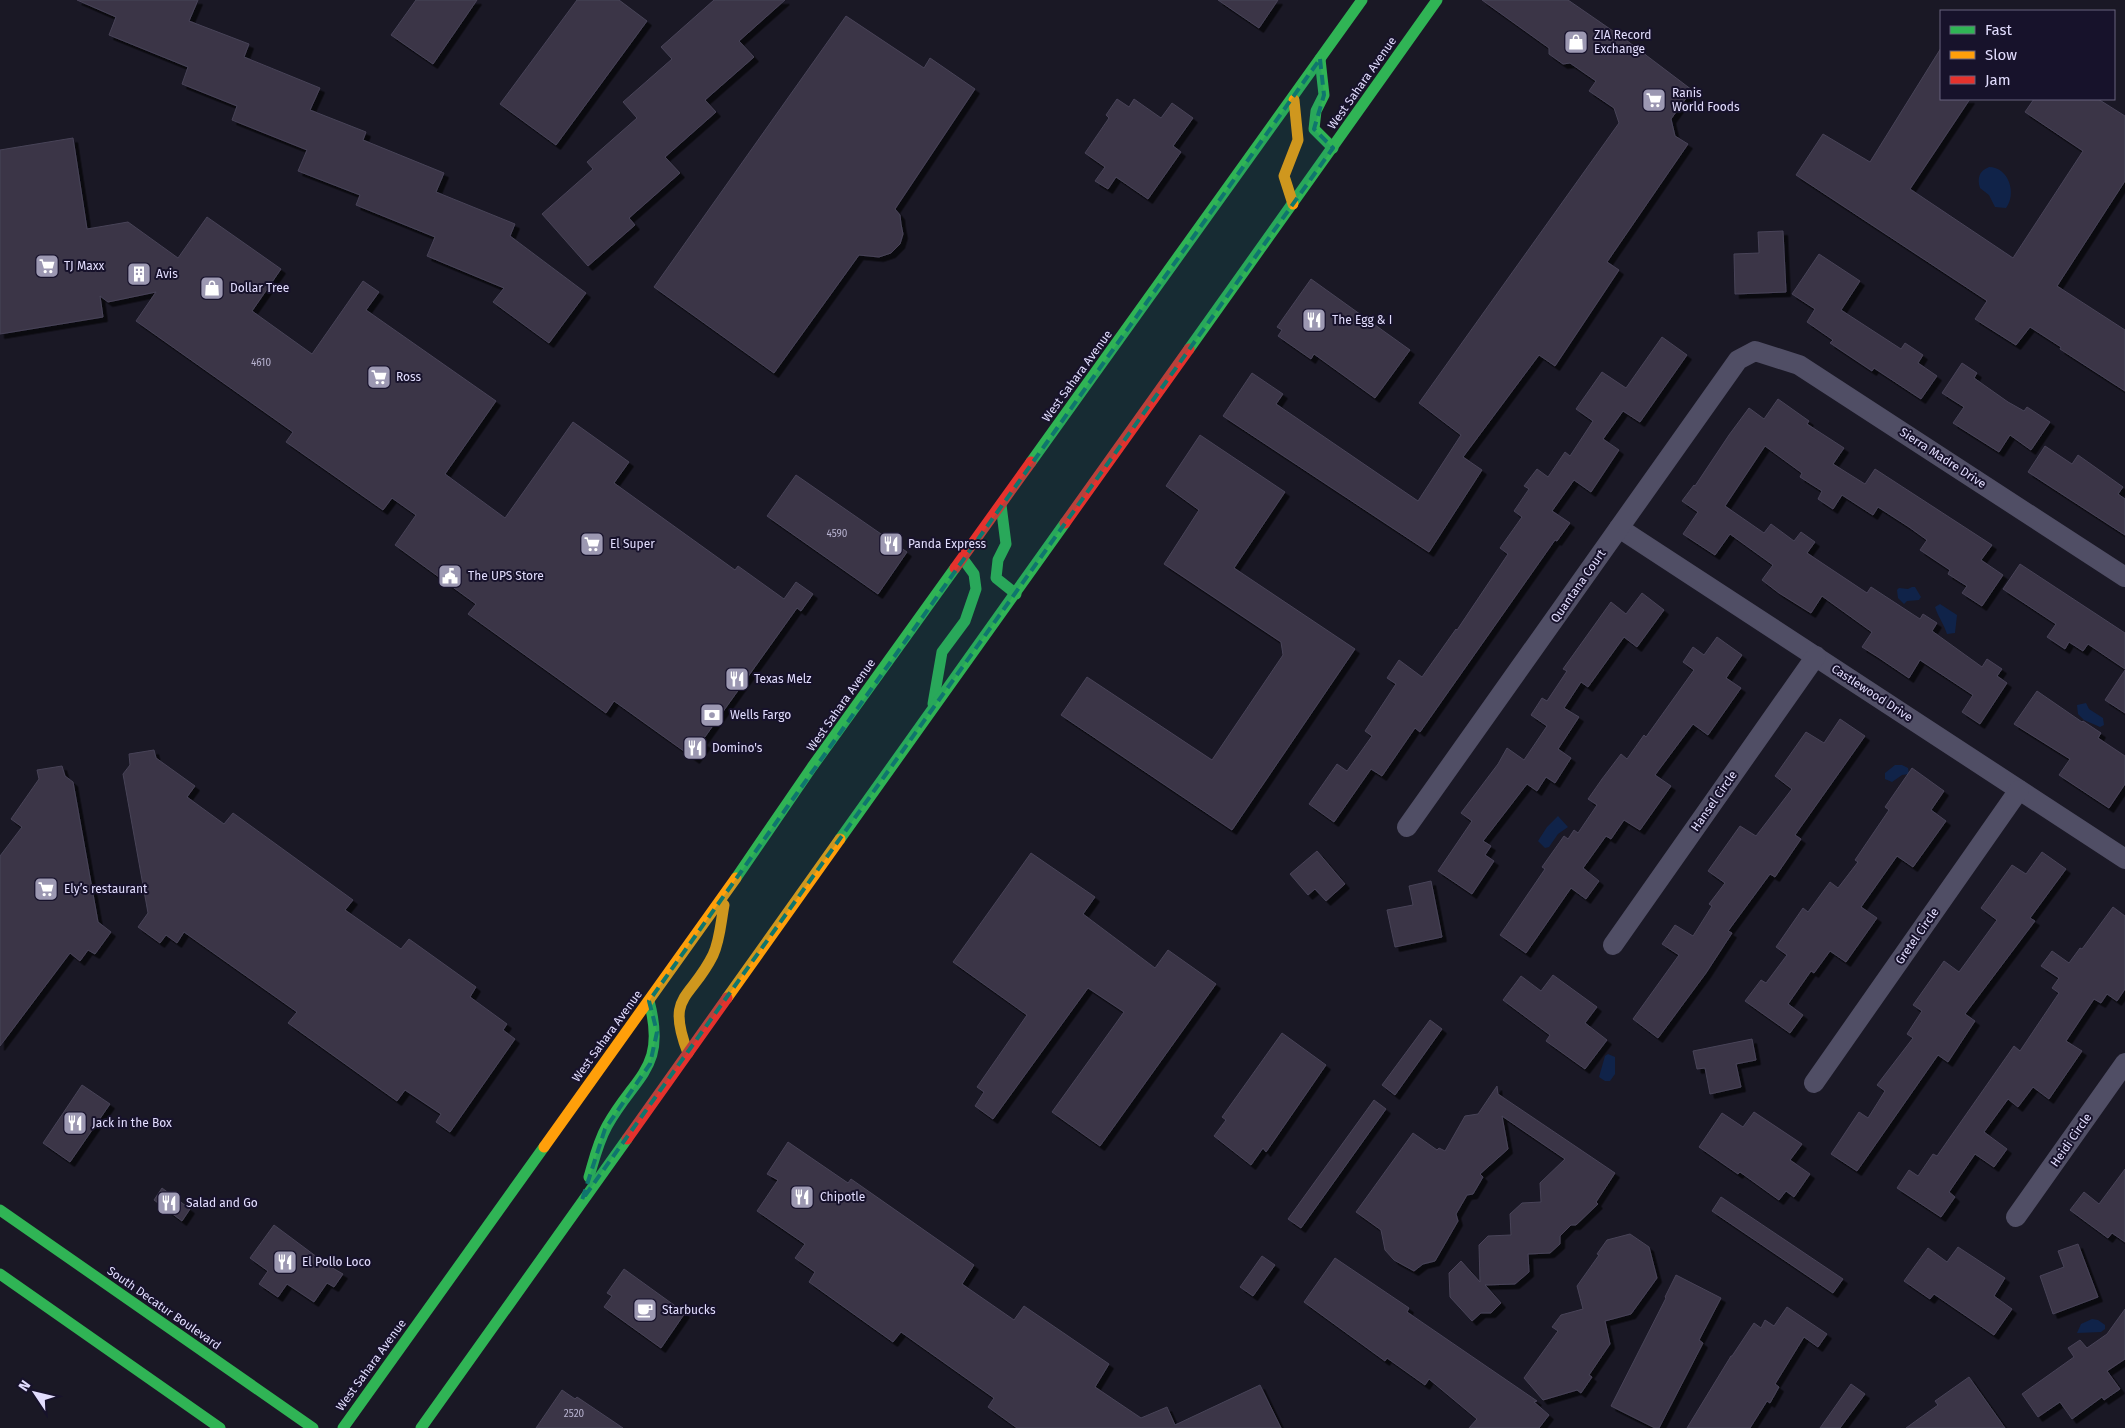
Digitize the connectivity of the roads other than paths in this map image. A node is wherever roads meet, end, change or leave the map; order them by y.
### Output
1 (1362, 0) edge
2 (1437, 0) edge
3 (1320, 59) junction
4 (1294, 100) junction
5 (1333, 148) junction
6 (1293, 204) junction
7 (1755, 351) joint
8 (1001, 505) junction
9 (1619, 528) junction
10 (962, 558) junction
11 (2125, 577) edge
12 (1016, 594) junction
13 (1816, 656) junction
14 (932, 711) junction
15 (2020, 790) junction
16 (1406, 827) dead end
17 (2125, 859) edge
18 (726, 893) junction
19 (1613, 945) dead end
20 (649, 1001) junction
21 (688, 1053) junction
22 (2125, 1063) edge
23 (1814, 1083) dead end
24 (582, 1200) junction
25 (0, 1210) edge
26 (2016, 1217) dead end
27 (0, 1274) edge
28 (220, 1428) edge
29 (313, 1428) edge
30 (343, 1428) edge
31 (421, 1428) edge

1 - 3 main road, West Sahara Avenue
2 - 5 main road, West Sahara Avenue
3 - 4 main road, West Sahara Avenue
3 - 5 main road
4 - 6 main road
4 - 8 main road, West Sahara Avenue
5 - 6 main road, West Sahara Avenue
6 - 12 main road, West Sahara Avenue
7 - 9 street, Quantana Court
7 - 11 street, Sierra Madre Drive
8 - 10 main road, West Sahara Avenue
8 - 12 main road
9 - 13 street, Castlewood Drive
9 - 16 street, Quantana Court
10 - 14 main road
10 - 18 main road, West Sahara Avenue
12 - 14 main road, West Sahara Avenue
13 - 15 street, Castlewood Drive
13 - 19 street, Hansel Circle
14 - 21 main road, West Sahara Avenue
15 - 17 street, Castlewood Drive
15 - 23 street, Gretel Circle
18 - 20 main road, West Sahara Avenue
18 - 21 main road
20 - 24 main road
20 - 30 main road, West Sahara Avenue
21 - 24 main road, West Sahara Avenue
22 - 26 street, Heidi Circle
24 - 31 main road, West Sahara Avenue
25 - 29 main road, South Decatur Boulevard
27 - 28 main road

